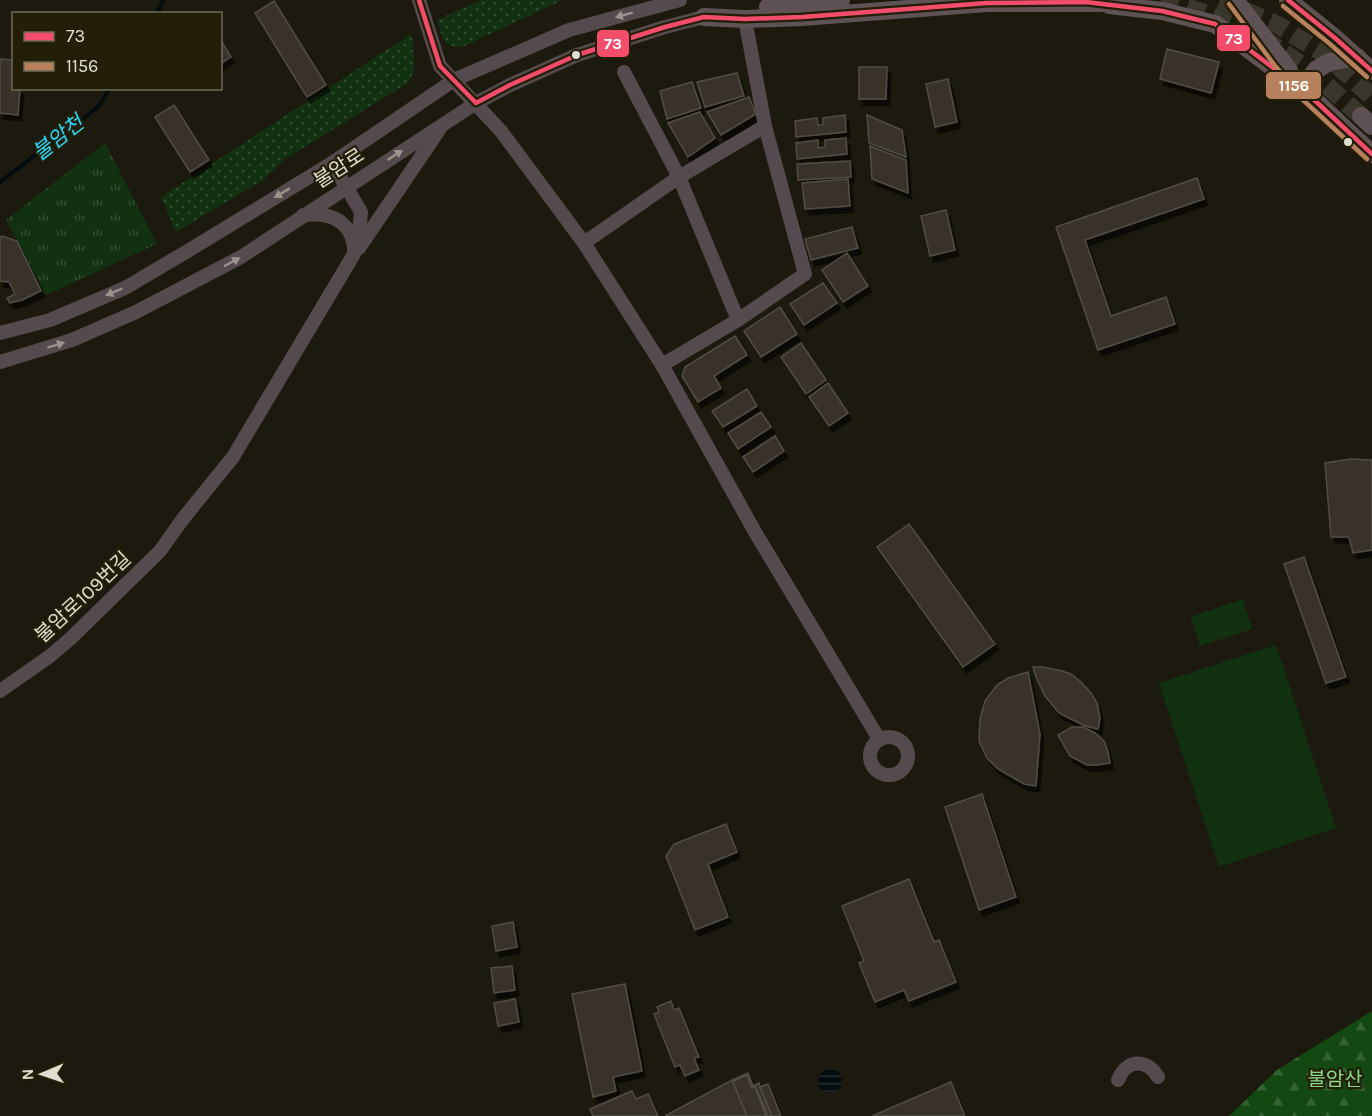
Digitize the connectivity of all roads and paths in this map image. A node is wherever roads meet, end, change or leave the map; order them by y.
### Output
1 (419, 0) edge
2 (681, 0) edge
3 (841, 0) edge
4 (1109, 0) edge
5 (1124, 0) edge
6 (1235, 0) edge
7 (1288, 0) edge
8 (1086, 2) junction
9 (704, 17) junction
10 (745, 19) junction
11 (1357, 57) junction
12 (1372, 71) edge
13 (624, 72) dead end
14 (454, 80) junction
15 (1306, 90) junction
16 (476, 103) junction
17 (442, 125) junction
18 (765, 126) junction
19 (1372, 154) edge
20 (332, 163) junction
21 (679, 177) junction
22 (346, 187) junction
23 (303, 216) junction
24 (584, 243) junction
25 (354, 254) junction
26 (738, 320) junction
27 (0, 333) edge
28 (0, 362) edge
29 (662, 365) junction
30 (0, 691) edge
31 (879, 739) dead end
32 (1158, 1077) dead end
33 (1118, 1080) dead end

1 - 14 street
2 -> 14 street, 불암로
3 - 9 main road
4 - 8 main road
5 - 8 main road
6 - 15 main road
7 - 11 main road
8 - 10 main road
8 - 15 main road
9 - 10 main road
9 - 16 street, 불암로
10 - 18 street
11 - 12 main road
11 - 15 main road
13 - 21 street
14 - 16 street
14 - 20 street, 불암로
15 - 19 main road
16 - 17 street, 불암로
16 - 24 street
22 -> 17 street, 불암로
17 - 25 street
18 - 21 street
18 - 26 street
20 - 22 street
20 -> 27 street, 불암로
21 - 24 street
21 - 26 street
22 - 23 street, 불암로
22 - 25 street
23 - 25 street
28 -> 23 street, 불암로
24 - 29 street
25 - 30 street, 불암로109번길
26 - 29 street
29 - 31 street
32 - 33 street

